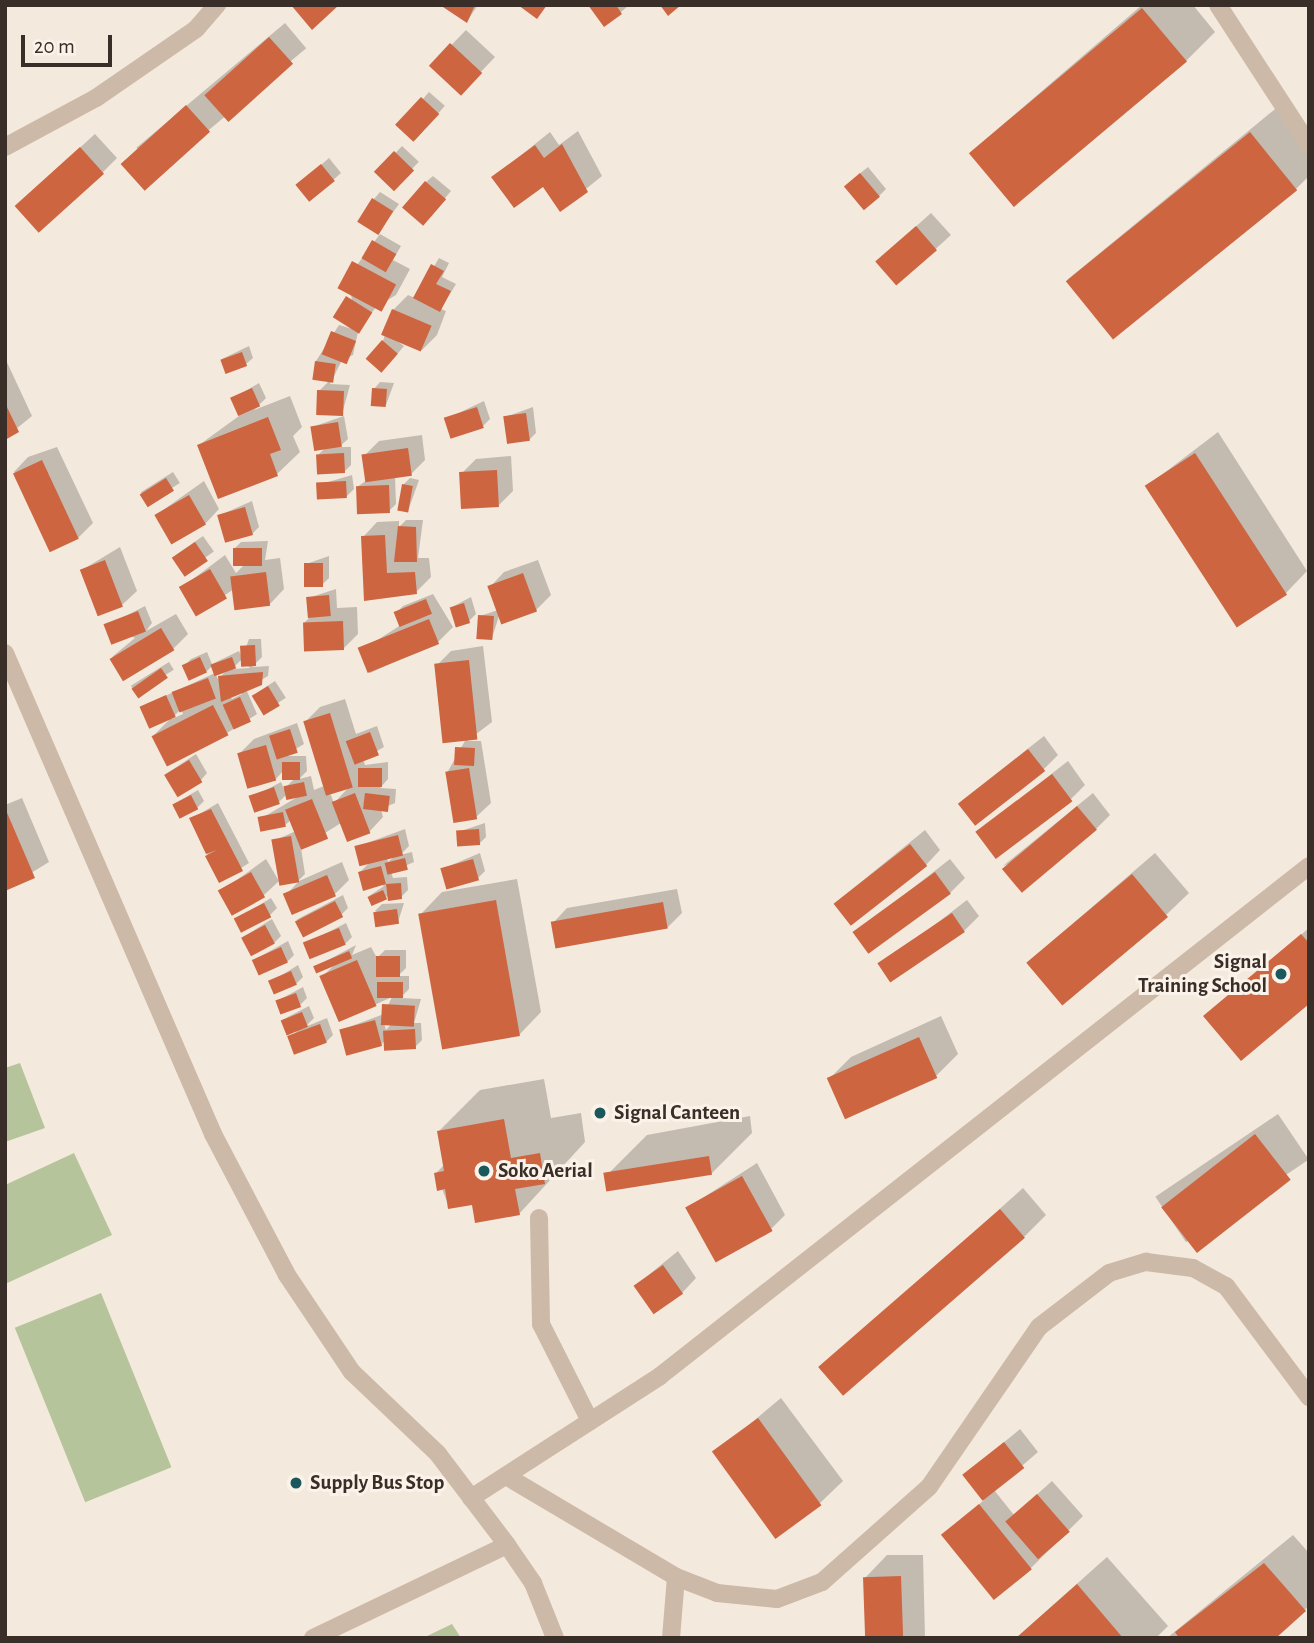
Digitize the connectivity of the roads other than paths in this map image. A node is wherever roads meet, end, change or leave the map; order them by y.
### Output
1 (217, 5) edge
2 (1218, 5) edge
3 (1309, 145) edge
4 (5, 147) edge
5 (5, 653) edge
6 (11, 685) edge
7 (1309, 866) edge
8 (539, 1218) dead end
9 (1309, 1397) edge
10 (590, 1421) junction
11 (506, 1476) junction
12 (471, 1498) junction
13 (507, 1545) junction
14 (677, 1577) junction
15 (313, 1638) edge
16 (555, 1638) edge
17 (671, 1638) edge

1 - 4 street
2 - 3 street
5 - 6 street
6 - 12 street
7 - 10 street
8 - 10 street
9 - 14 street
10 - 11 street
11 - 12 street
11 - 14 street
12 - 13 street
13 - 15 street
13 - 16 street
14 - 17 street

